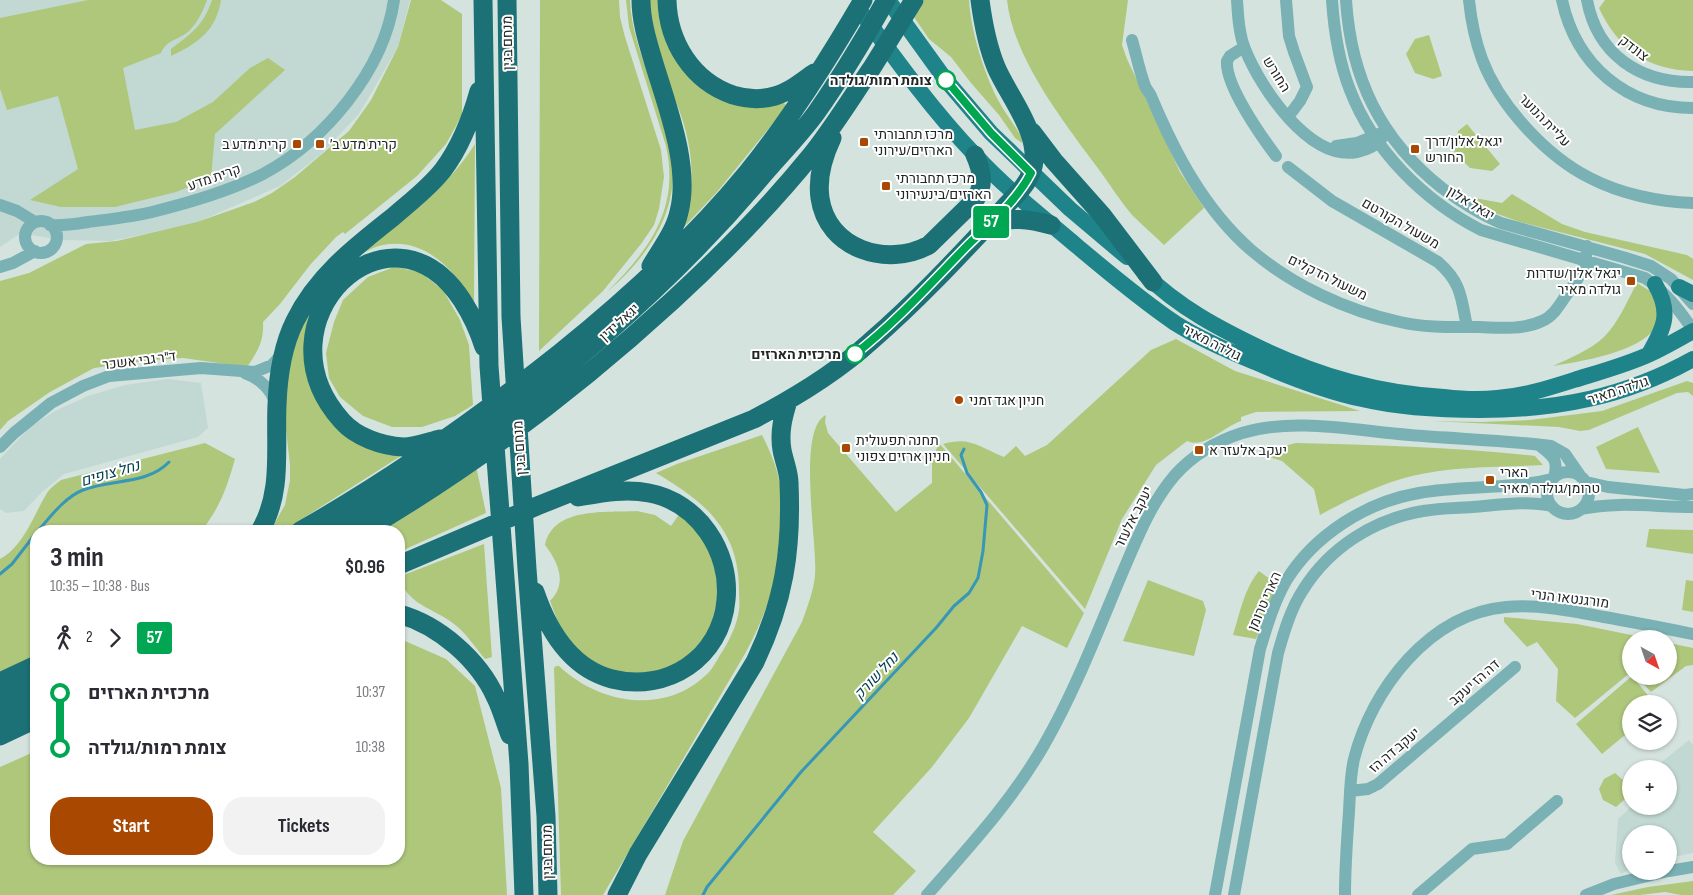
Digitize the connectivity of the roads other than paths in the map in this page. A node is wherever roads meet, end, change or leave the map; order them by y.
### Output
1 (394, 0) edge
2 (483, 0) edge
3 (506, 0) edge
4 (641, 0) edge
5 (667, 0) edge
6 (852, 0) edge
7 (863, 0) edge
8 (887, 0) edge
9 (914, 0) edge
10 (980, 0) edge
11 (1236, 0) edge
12 (1286, 0) edge
13 (1332, 0) edge
14 (1346, 0) edge
15 (1469, 0) edge
16 (1562, 0) edge
17 (1587, 0) edge
18 (1132, 40) dead end
19 (484, 41) junction
20 (1244, 47) junction
21 (828, 60) junction
22 (871, 69) junction
23 (1693, 82) edge
24 (1693, 108) edge
25 (1288, 117) junction
26 (1025, 123) junction
27 (1388, 131) junction
28 (1376, 139) junction
29 (975, 156) junction
30 (1276, 156) dead end
31 (1288, 167) dead end
32 (1031, 173) junction
33 (1016, 195) junction
34 (1693, 203) edge
35 (0, 205) edge
36 (989, 224) junction
37 (31, 225) junction
38 (1051, 225) junction
39 (53, 230) junction
40 (1586, 246) junction
41 (31, 248) junction
42 (1582, 260) junction
43 (0, 267) edge
44 (1154, 282) junction
45 (1654, 284) junction
46 (639, 285) junction
47 (1686, 290) edge
48 (1693, 304) edge
49 (1467, 327) junction
50 (1693, 330) edge
51 (484, 336) junction
52 (285, 350) junction
53 (1649, 354) junction
54 (1693, 359) edge
55 (242, 372) junction
56 (1693, 373) edge
57 (1660, 376) junction
58 (788, 401) junction
59 (277, 407) junction
60 (459, 430) junction
61 (1538, 445) junction
62 (0, 447) edge
63 (1553, 478) junction
64 (1584, 480) junction
65 (1693, 494) edge
66 (537, 506) junction
67 (1552, 506) junction
68 (1693, 507) edge
69 (1581, 509) junction
70 (263, 525) edge
71 (311, 525) edge
72 (339, 525) edge
73 (373, 525) edge
74 (405, 562) edge
75 (527, 569) junction
76 (405, 617) edge
77 (1693, 634) edge
78 (1514, 667) dead end
79 (30, 668) edge
80 (0, 682) edge
81 (30, 685) edge
82 (0, 701) edge
83 (30, 704) edge
84 (0, 720) edge
85 (1453, 720) joint
86 (30, 722) edge
87 (0, 736) edge
88 (519, 764) junction
89 (1350, 791) junction
90 (1557, 800) dead end
91 (1693, 867) edge
92 (1677, 870) edge
93 (1631, 880) edge
94 (524, 895) edge
95 (548, 895) edge
96 (617, 895) edge
97 (927, 895) edge
98 (1215, 895) edge
99 (1234, 895) edge
100 (1345, 895) edge
101 (1418, 895) edge
102 (1586, 895) edge

1 - 39 street, קרית מדע
2 - 19 highway, מנחם בגין
3 - 75 highway, מנחם בגין
4 - 46 highway
5 - 21 highway
6 - 29 main road, גולדה מאיר
7 - 21 highway
8 - 32 main road, גולדה מאיר
8 - 72 highway, יגאל ידין
9 - 22 highway
10 - 26 highway
11 - 20 street, החורש
12 - 25 street
13 - 28 street, יגאל אלון
14 - 27 street, יגאל אלון
15 - 34 street, עליית הנוער
16 - 24 street
17 - 23 street, צונדק
18 - 49 street, משעול הדקלים
19 - 51 highway, מנחם בגין
19 - 52 highway
20 - 25 street, החורש
20 - 30 street
21 - 46 highway
22 - 29 highway
22 - 73 highway, יגאל ידין
25 - 28 street, החורש
26 - 32 highway
26 - 44 highway
27 - 28 street, החורש
27 - 40 street, יגאל אלון
28 - 42 street, יגאל אלון
29 - 33 main road, גולדה מאיר
31 - 49 street, משעול הקורטם
32 - 33 highway
32 - 44 main road, גולדה מאיר
33 - 36 highway
33 - 38 main road, גולדה מאיר
35 - 37 street
36 - 38 highway
36 - 58 highway
37 - 39 street
37 - 41 street
38 - 57 main road, גולדה מאיר
39 - 41 street
40 - 42 street, משעול הדקלים
40 - 47 street, יגאל אלון
41 - 43 street
42 - 45 street, יגאל אלון
42 - 49 street, משעול הדקלים
44 - 53 main road, גולדה מאיר
45 - 50 street, יגאל אלון
45 - 53 main road
46 - 60 highway
47 - 48 street, יגאל אלון
50 - 53 main road, גולדה מאיר
51 - 60 highway
51 - 88 highway, מנחם בגין
52 - 55 street, ד"ר גבי אשכר
52 - 59 highway
54 - 57 main road, גולדה מאיר
55 - 59 street, ד"ר גבי אשכר
55 - 62 street, ד"ר גבי אשכר
56 - 57 main road
58 - 66 highway
58 - 96 highway
59 - 70 highway
60 - 71 highway
61 - 63 street
61 - 64 street, יעקב אלעזר
61 - 97 street, יעקב אלעזר
63 - 64 street
63 - 67 street
63 - 98 street, הארי טרומן
64 - 65 street
64 - 69 street
66 - 74 highway
66 - 75 highway
67 - 69 street
67 - 99 street
68 - 69 street
75 - 95 highway, מנחם בגין
76 - 88 highway
77 - 89 street, מורגנטאו הנרי
78 - 85 street, דה הז יעקב
79 - 80 highway
81 - 82 highway
83 - 84 highway
85 - 89 street, יעקב דה הז
86 - 87 highway
88 - 94 highway, מנחם בגין
89 - 100 street, מורגנטאו הנרי
90 - 101 street
91 - 92 street
93 - 102 street

